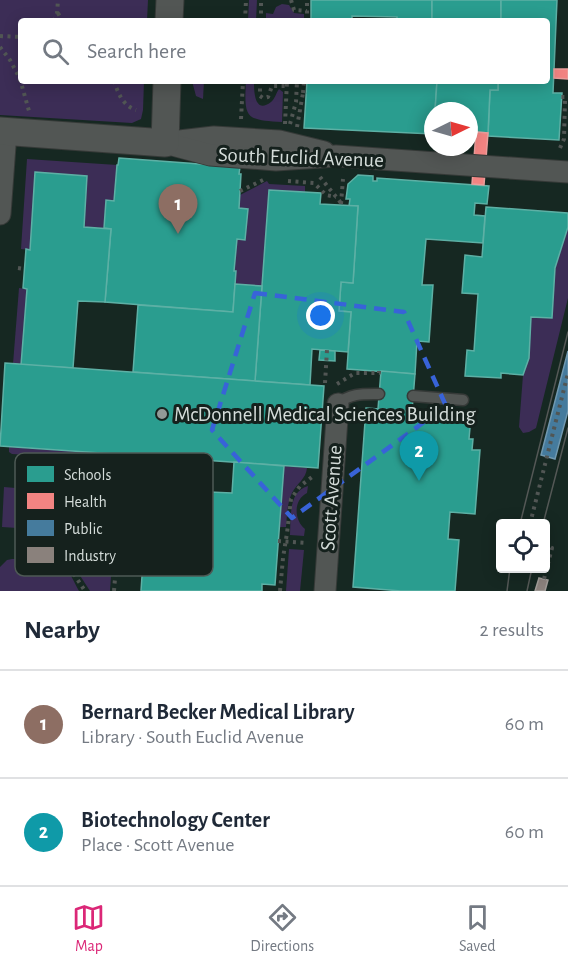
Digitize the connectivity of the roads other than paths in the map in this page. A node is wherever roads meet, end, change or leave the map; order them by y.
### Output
1 (170, 0) edge
2 (169, 18) edge
3 (167, 84) edge
4 (3, 132) edge
5 (165, 143) junction
6 (568, 172) edge
7 (0, 214) edge
8 (337, 394) joint
9 (379, 394) dead end
10 (413, 396) dead end
11 (463, 400) dead end
12 (325, 591) edge

1 - 2 street
3 - 5 street
4 - 5 street
4 - 7 street
5 - 6 street, South Euclid Avenue
8 - 9 lane
8 - 12 street, Scott Avenue
10 - 11 lane

